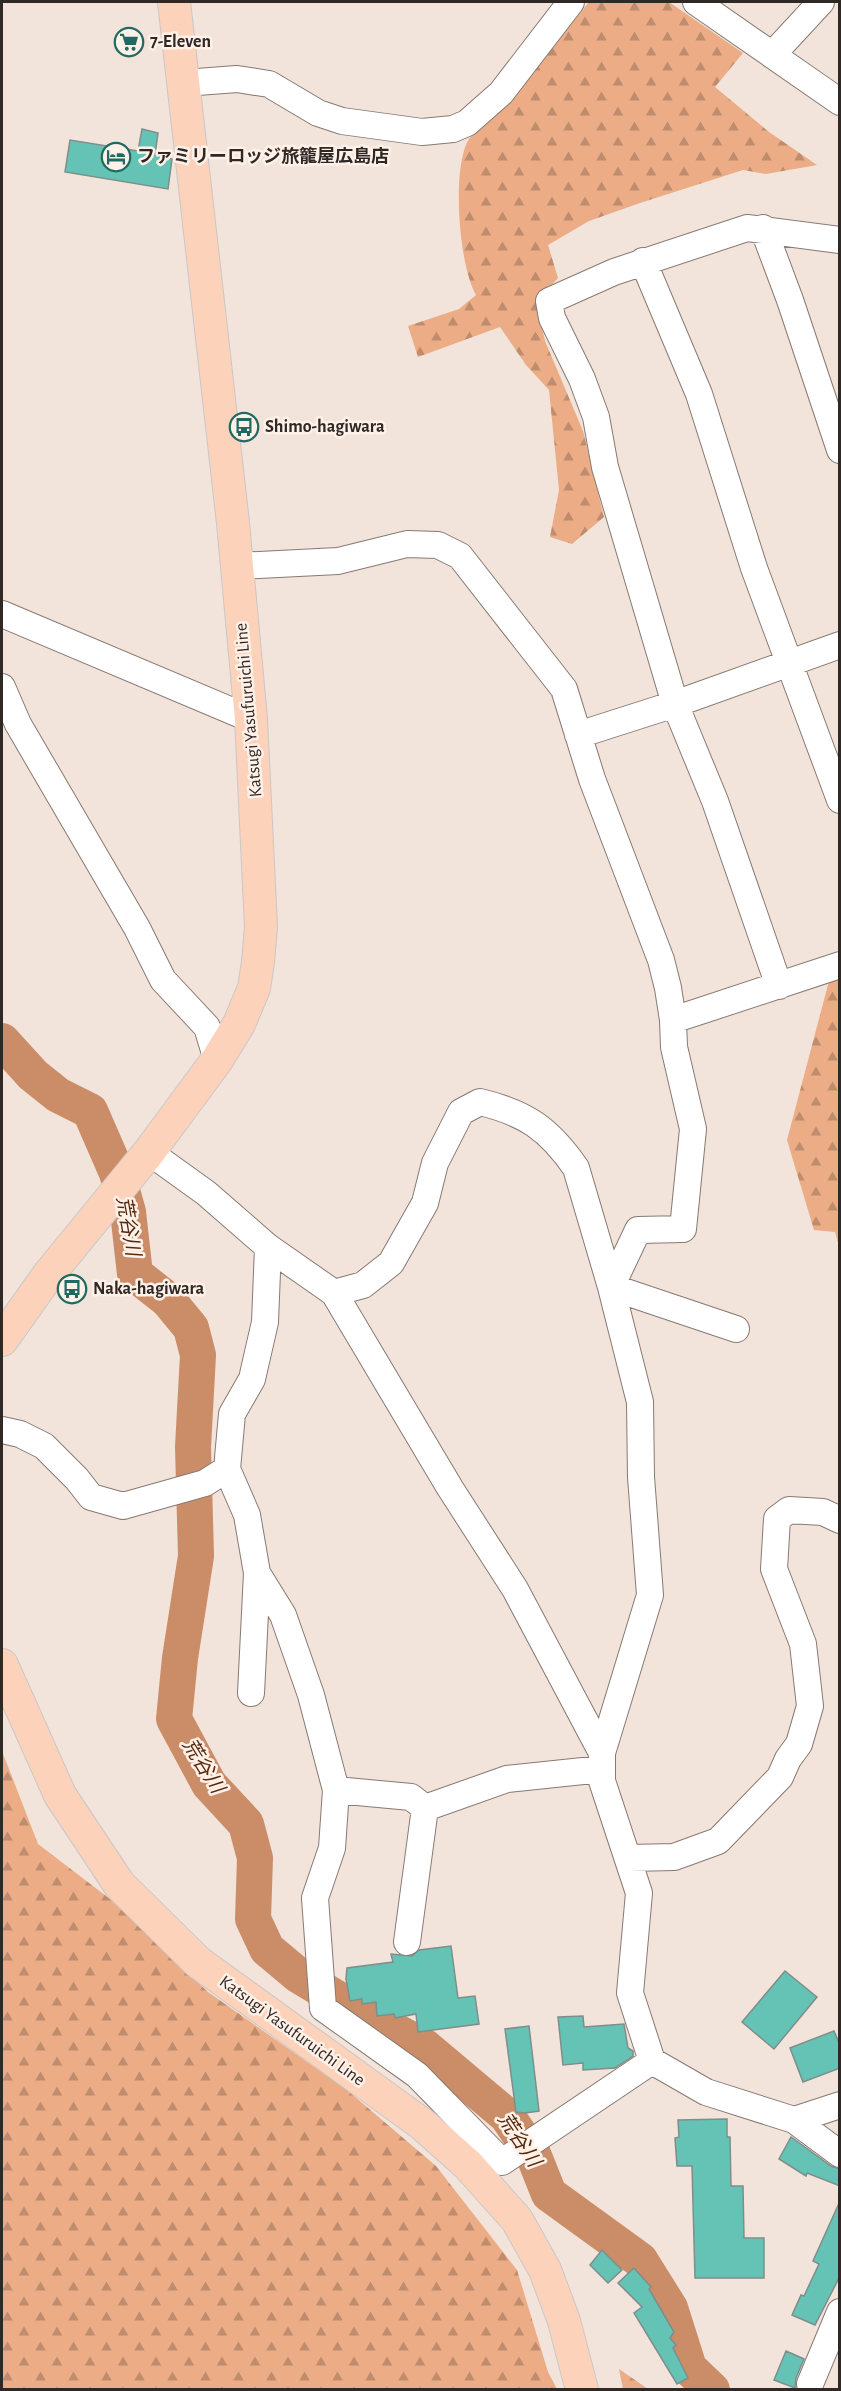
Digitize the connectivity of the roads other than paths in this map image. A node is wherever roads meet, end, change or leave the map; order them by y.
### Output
1 (174, 2) edge
2 (571, 2) edge
3 (696, 2) edge
4 (821, 2) edge
5 (772, 55) junction
6 (184, 83) junction
7 (840, 102) edge
8 (762, 228) junction
9 (840, 240) edge
10 (643, 261) junction
11 (840, 450) edge
12 (237, 566) junction
13 (2, 614) edge
14 (840, 645) edge
15 (791, 664) junction
16 (2, 687) edge
17 (675, 704) junction
18 (251, 719) junction
19 (578, 735) junction
20 (840, 800) edge
21 (840, 965) edge
22 (779, 986) junction
23 (672, 1020) junction
24 (217, 1060) junction
25 (144, 1158) junction
26 (268, 1247) junction
27 (611, 1287) junction
28 (334, 1293) junction
29 (736, 1329) dead end
30 (2, 1340) edge
31 (2, 1430) edge
32 (227, 1469) junction
33 (840, 1520) edge
34 (257, 1573) junction
35 (2, 1665) edge
36 (251, 1693) dead end
37 (602, 1761) junction
38 (336, 1790) junction
39 (425, 1808) junction
40 (629, 1858) junction
41 (407, 1942) dead end
42 (652, 2061) junction
43 (840, 2105) edge
44 (794, 2120) junction
45 (840, 2154) edge
46 (840, 2312) edge
47 (810, 2384) dead end
48 (582, 2390) edge

1 - 6 main road, Katsugi Yasufuruichi Line
2 - 6 street
3 - 5 street
4 - 5 street
5 - 7 street
6 - 12 main road, Katsugi Yasufuruichi Line
8 - 9 street
8 - 10 street
8 - 11 street
10 - 15 street
10 - 17 street
12 - 18 main road, Katsugi Yasufuruichi Line
12 - 19 street
13 - 18 street
14 - 15 street
15 - 17 street
15 - 20 street
16 - 24 street
17 - 19 street
17 - 22 street
18 - 24 main road, Katsugi Yasufuruichi Line
19 - 23 street
21 - 22 street
22 - 23 street
23 - 27 street
24 - 25 main road, Katsugi Yasufuruichi Line
25 - 26 street
25 - 30 main road, Katsugi Yasufuruichi Line
26 - 28 street
26 - 32 street
27 - 28 street
27 - 29 street
27 - 37 street
28 - 37 street
31 - 32 street
32 - 34 street
33 - 40 street
34 - 36 street
34 - 38 street
35 - 48 main road, Katsugi Yasufuruichi Line
37 - 39 street
37 - 40 street
38 - 39 street
38 - 42 street
39 - 41 street
40 - 42 street
42 - 44 street
43 - 44 street
44 - 45 street
46 - 47 street

